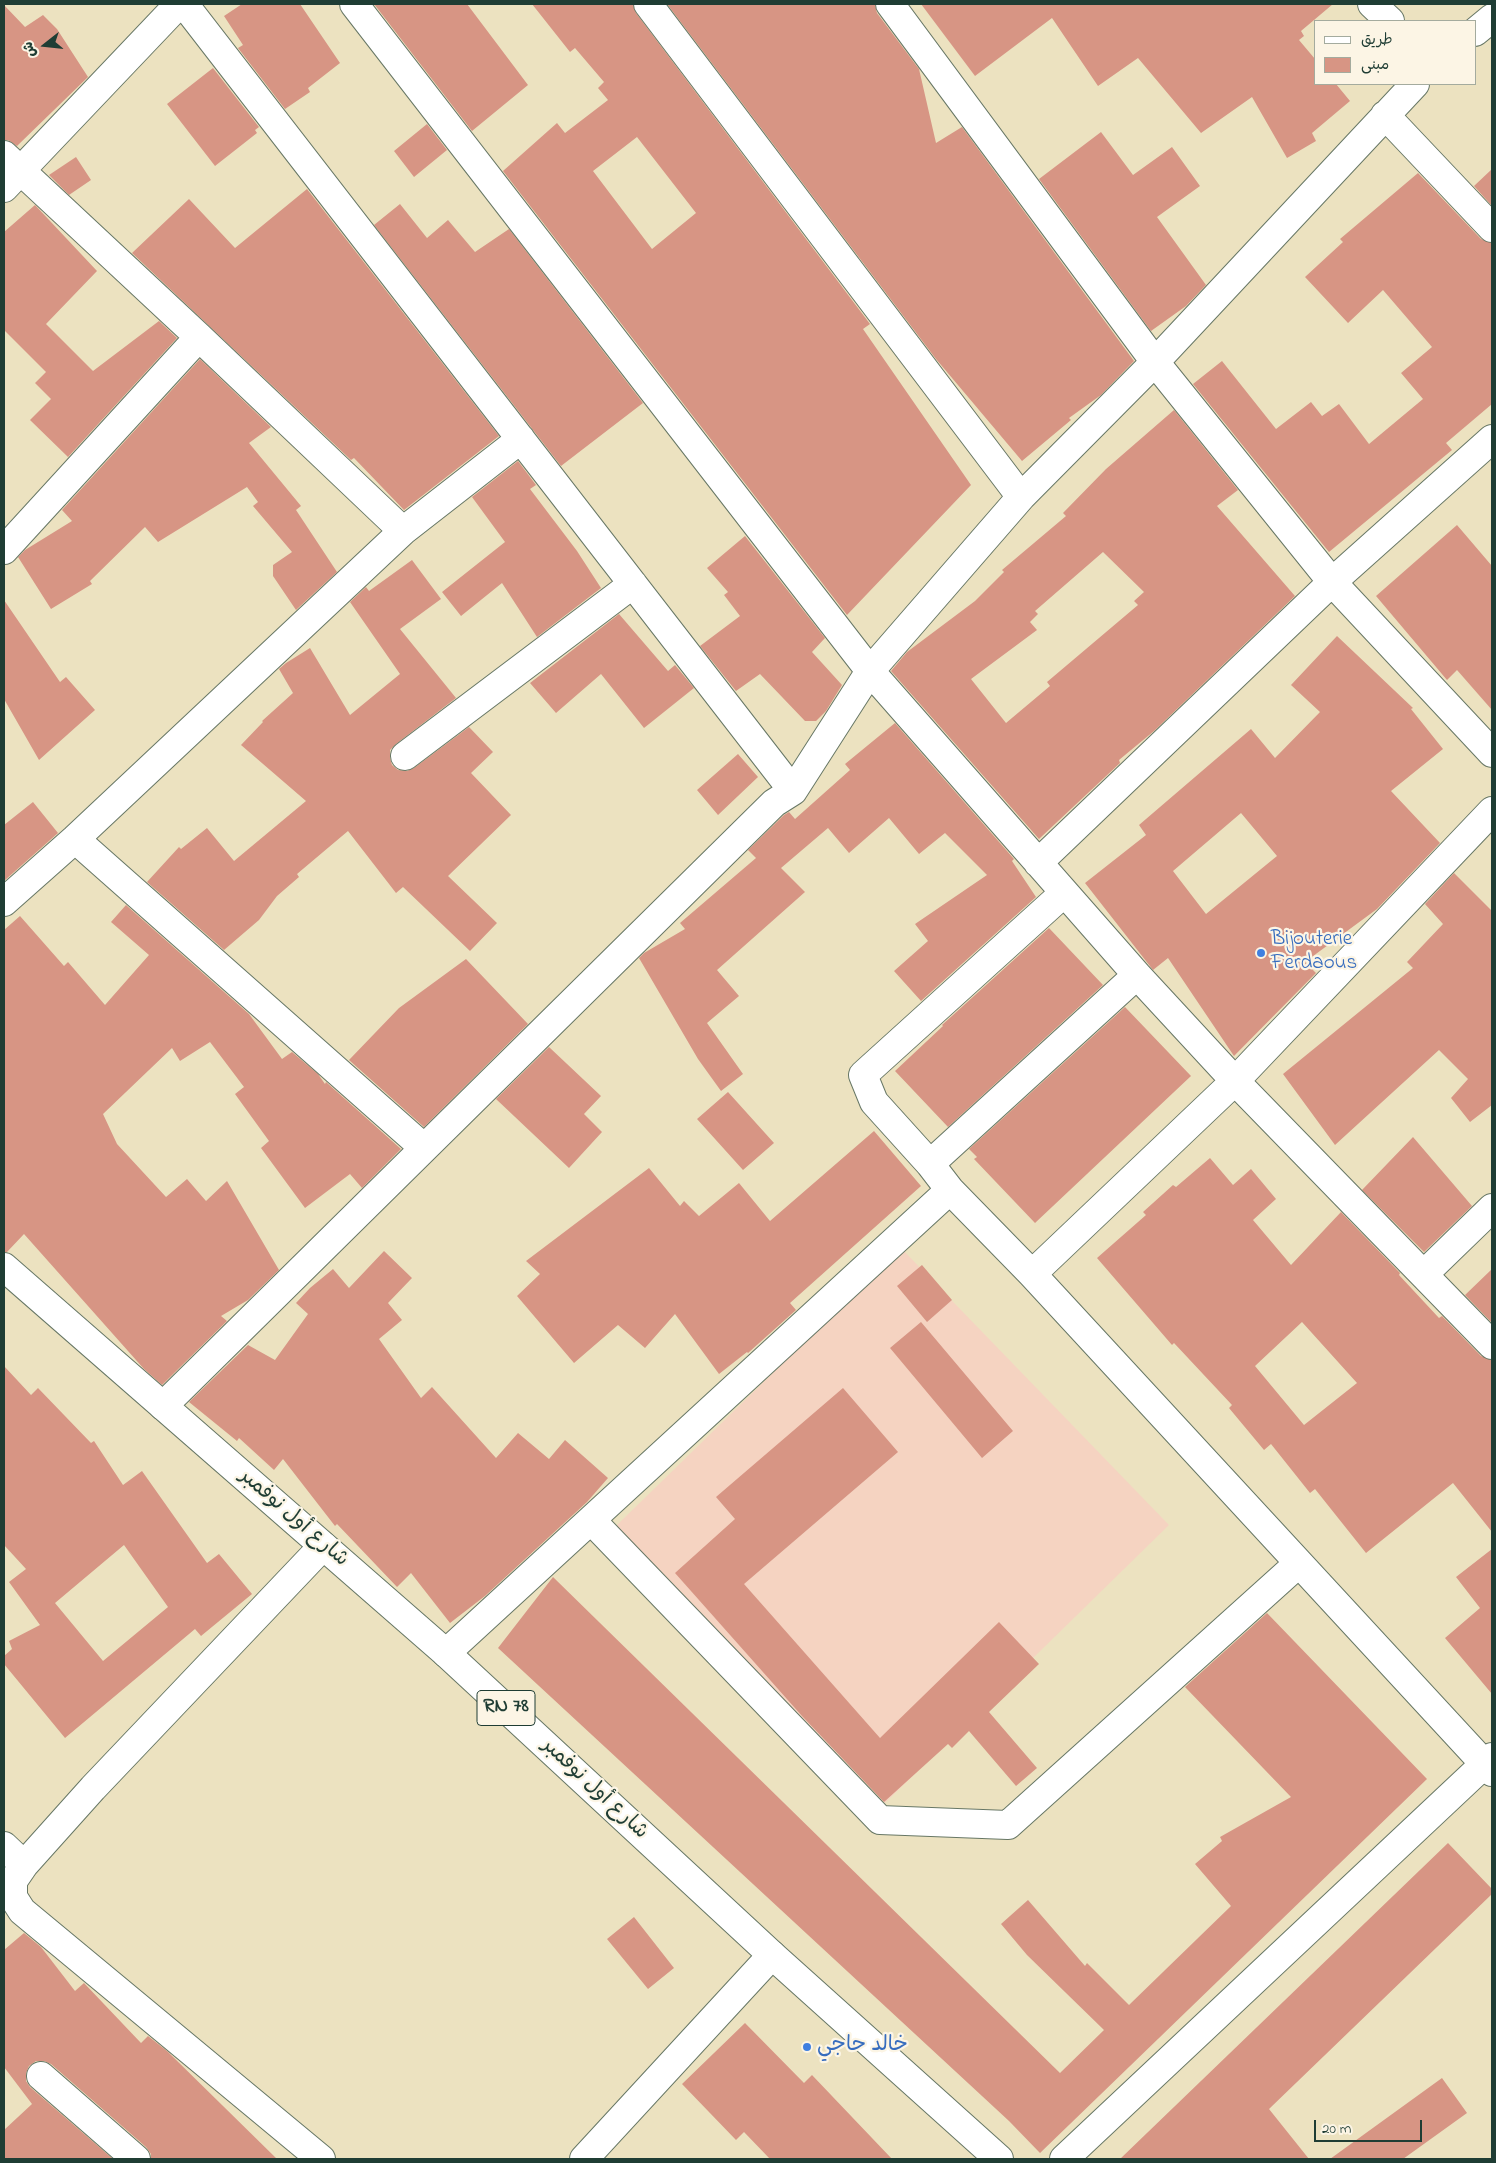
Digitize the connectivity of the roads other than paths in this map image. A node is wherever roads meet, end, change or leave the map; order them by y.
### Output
1 (179, 4) edge
2 (184, 4) edge
3 (354, 4) edge
4 (648, 4) edge
5 (890, 4) edge
6 (1372, 4) edge
7 (1492, 18) edge
8 (1389, 20) edge
9 (1476, 31) edge
10 (1414, 85) edge
11 (1385, 115) junction
12 (9, 171) edge
13 (1492, 228) edge
14 (199, 337) junction
15 (1154, 362) junction
16 (521, 439) junction
17 (1492, 439) edge
18 (1021, 497) junction
19 (403, 531) junction
20 (4, 550) edge
21 (1332, 582) junction
22 (633, 584) junction
23 (870, 671) junction
24 (1492, 753) edge
25 (405, 756) dead end
26 (793, 791) junction
27 (1492, 811) edge
28 (75, 839) junction
29 (1038, 863) junction
30 (1064, 893) junction
31 (6, 897) edge
32 (1137, 974) junction
33 (1235, 1080) junction
34 (423, 1147) junction
35 (930, 1164) junction
36 (950, 1190) junction
37 (1492, 1208) edge
38 (4, 1267) edge
39 (1032, 1274) junction
40 (1424, 1274) junction
41 (1492, 1345) edge
42 (163, 1406) junction
43 (591, 1520) junction
44 (323, 1546) junction
45 (1299, 1563) junction
46 (446, 1653) junction
47 (1490, 1764) edge
48 (4, 1846) edge
49 (24, 1865) junction
50 (772, 1955) junction
51 (41, 2076) dead end
52 (136, 2159) edge
53 (321, 2159) edge
54 (584, 2159) edge
55 (999, 2159) edge
56 (1064, 2159) edge

1 - 12 street
2 - 16 street
3 - 23 street
4 - 18 street
5 - 15 street
6 - 8 street
7 - 9 street
10 - 11 street
11 - 13 street
11 - 15 street
12 - 14 street
14 - 19 street
14 - 20 street
15 - 18 street
15 - 21 street
16 - 19 street
16 - 22 street
17 - 21 street
18 - 23 street
19 - 28 street
21 - 24 street
21 - 29 street
22 - 25 street
22 - 26 street
23 - 26 street
23 - 29 street
26 - 34 street
27 - 33 street
28 - 31 street
28 - 34 street
29 - 30 street
30 - 32 street
30 - 35 street
32 - 33 street
32 - 35 street
33 - 39 street
33 - 40 street
34 - 42 street
35 - 36 street
36 - 39 street
36 - 43 street
37 - 40 street
38 - 42 street, شارع أول نوفمبر / RN 78
39 - 45 street
40 - 41 street
42 - 44 street, شارع أول نوفمبر / RN 78
43 - 45 street
43 - 46 street
44 - 46 street, شارع أول نوفمبر / RN 78
44 - 49 street
45 - 47 street
46 - 50 street, شارع أول نوفمبر / RN 78
47 - 56 street
48 - 49 street
49 - 53 street
50 - 54 street
50 - 55 street, شارع أول نوفمبر / RN 78
51 - 52 street

